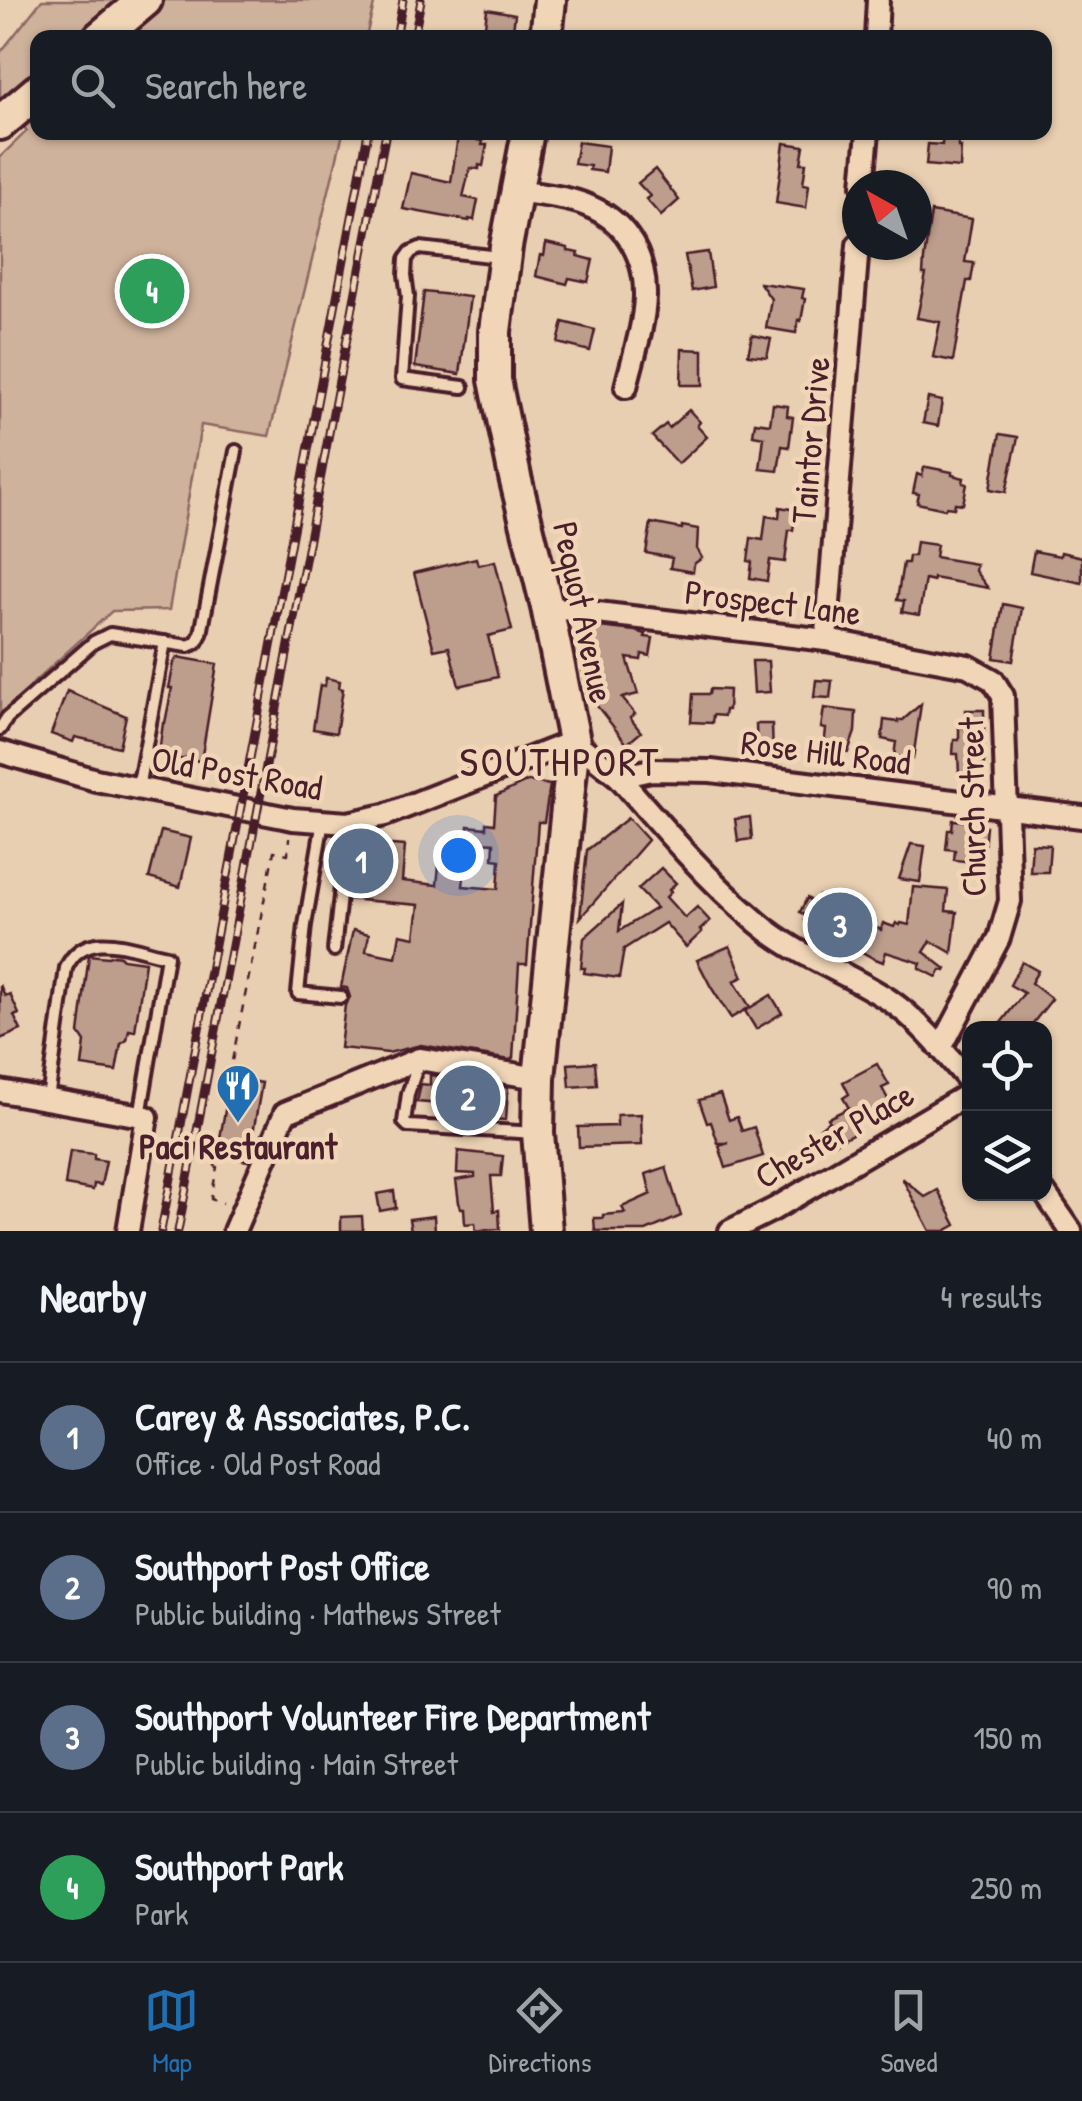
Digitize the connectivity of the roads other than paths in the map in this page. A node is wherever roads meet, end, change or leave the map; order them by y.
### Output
1 (145, 0) edge
2 (550, 0) edge
3 (878, 0) edge
4 (109, 30) edge
5 (547, 30) edge
6 (876, 30) edge
7 (30, 98) edge
8 (0, 122) edge
9 (527, 140) edge
10 (867, 140) edge
11 (864, 170) edge
12 (517, 191) junction
13 (505, 258) junction
14 (857, 260) edge
15 (462, 387) dead end
16 (626, 388) dead end
17 (236, 452) dead end
18 (546, 607) junction
19 (826, 640) junction
20 (166, 642) junction
21 (988, 674) joint
22 (0, 729) edge
23 (574, 741) junction
24 (0, 752) edge
25 (619, 777) junction
26 (138, 789) junction
27 (1008, 807) junction
28 (1082, 817) edge
29 (323, 821) junction
30 (348, 823) junction
31 (334, 950) dead end
32 (341, 997) dead end
33 (941, 1048) junction
34 (419, 1059) junction
35 (962, 1073) edge
36 (539, 1078) junction
37 (0, 1091) edge
38 (962, 1098) edge
39 (48, 1100) junction
40 (140, 1116) junction
41 (538, 1133) junction
42 (1050, 1201) edge
43 (128, 1231) edge
44 (234, 1231) edge
45 (546, 1231) edge
46 (730, 1231) edge
47 (1071, 1231) edge

1 - 4 main road
2 - 5 street
3 - 6 street
7 - 8 main road
9 - 12 street, Pequot Avenue
10 - 11 street
12 - 13 street, Pequot Avenue
12 - 16 street
13 - 15 lane
13 - 18 street, Pequot Avenue
14 - 19 street, Taintor Drive
17 - 20 lane
18 - 19 street, Prospect Lane
18 - 23 street, Pequot Avenue
19 - 21 street, Prospect Lane
20 - 22 lane
20 - 26 lane
21 - 27 street, Church Street
23 - 25 street
23 - 30 street, Old Post Road
23 - 36 street, Pequot Avenue
24 - 26 street, Old Post Road
25 - 27 street, Rose Hill Road
25 - 33 street
26 - 29 street, Old Post Road
27 - 28 street, Rose Hill Road
27 - 33 street, Church Street
29 - 30 street, Old Post Road
29 - 32 lane
30 - 31 lane
33 - 35 street
34 - 36 street
34 - 41 lane
34 - 44 street
36 - 41 street, Pequot Avenue
37 - 39 street
38 - 46 street, Chester Place
39 - 40 street
39 - 40 lane
40 - 43 street
41 - 45 street, Pequot Avenue
42 - 47 street

